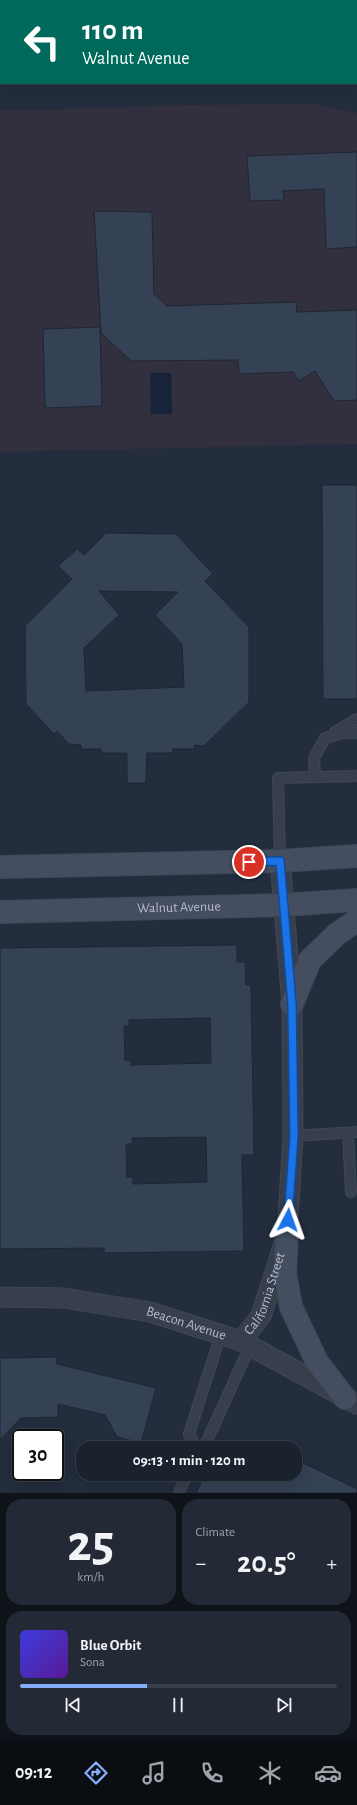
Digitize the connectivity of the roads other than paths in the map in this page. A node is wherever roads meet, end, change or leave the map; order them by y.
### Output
1 (357, 719) edge
2 (357, 733) edge
3 (325, 738) junction
4 (357, 776) edge
5 (315, 777) junction
6 (357, 856) edge
7 (280, 861) junction
8 (0, 867) edge
9 (357, 900) edge
10 (283, 904) junction
11 (0, 912) edge
12 (357, 920) edge
13 (292, 1004) junction
14 (353, 1133) edge
15 (294, 1136) junction
16 (350, 1192) dead end
17 (287, 1234) junction
18 (0, 1297) edge
19 (221, 1334) junction
20 (245, 1343) junction
21 (351, 1401) edge
22 (193, 1441) edge
23 (207, 1441) edge
24 (183, 1481) edge
25 (179, 1493) edge

1 - 3 lane
2 - 3 lane
3 - 5 lane
4 - 5 lane
5 - 7 lane
6 - 7 main road
7 - 8 main road
7 - 10 street, California Street
9 - 10 main road, Walnut Avenue
10 - 11 main road, Walnut Avenue
10 - 13 street, California Street
12 - 13 main road
13 - 15 street, California Street
14 - 15 lane
14 - 16 lane
15 - 17 street, California Street
17 - 20 street, California Street
17 - 21 main road
18 - 19 street, Beacon Avenue
19 - 20 street, Beacon Avenue
19 - 22 lane
20 - 21 street, Beacon Avenue
20 - 23 lane
24 - 25 lane

